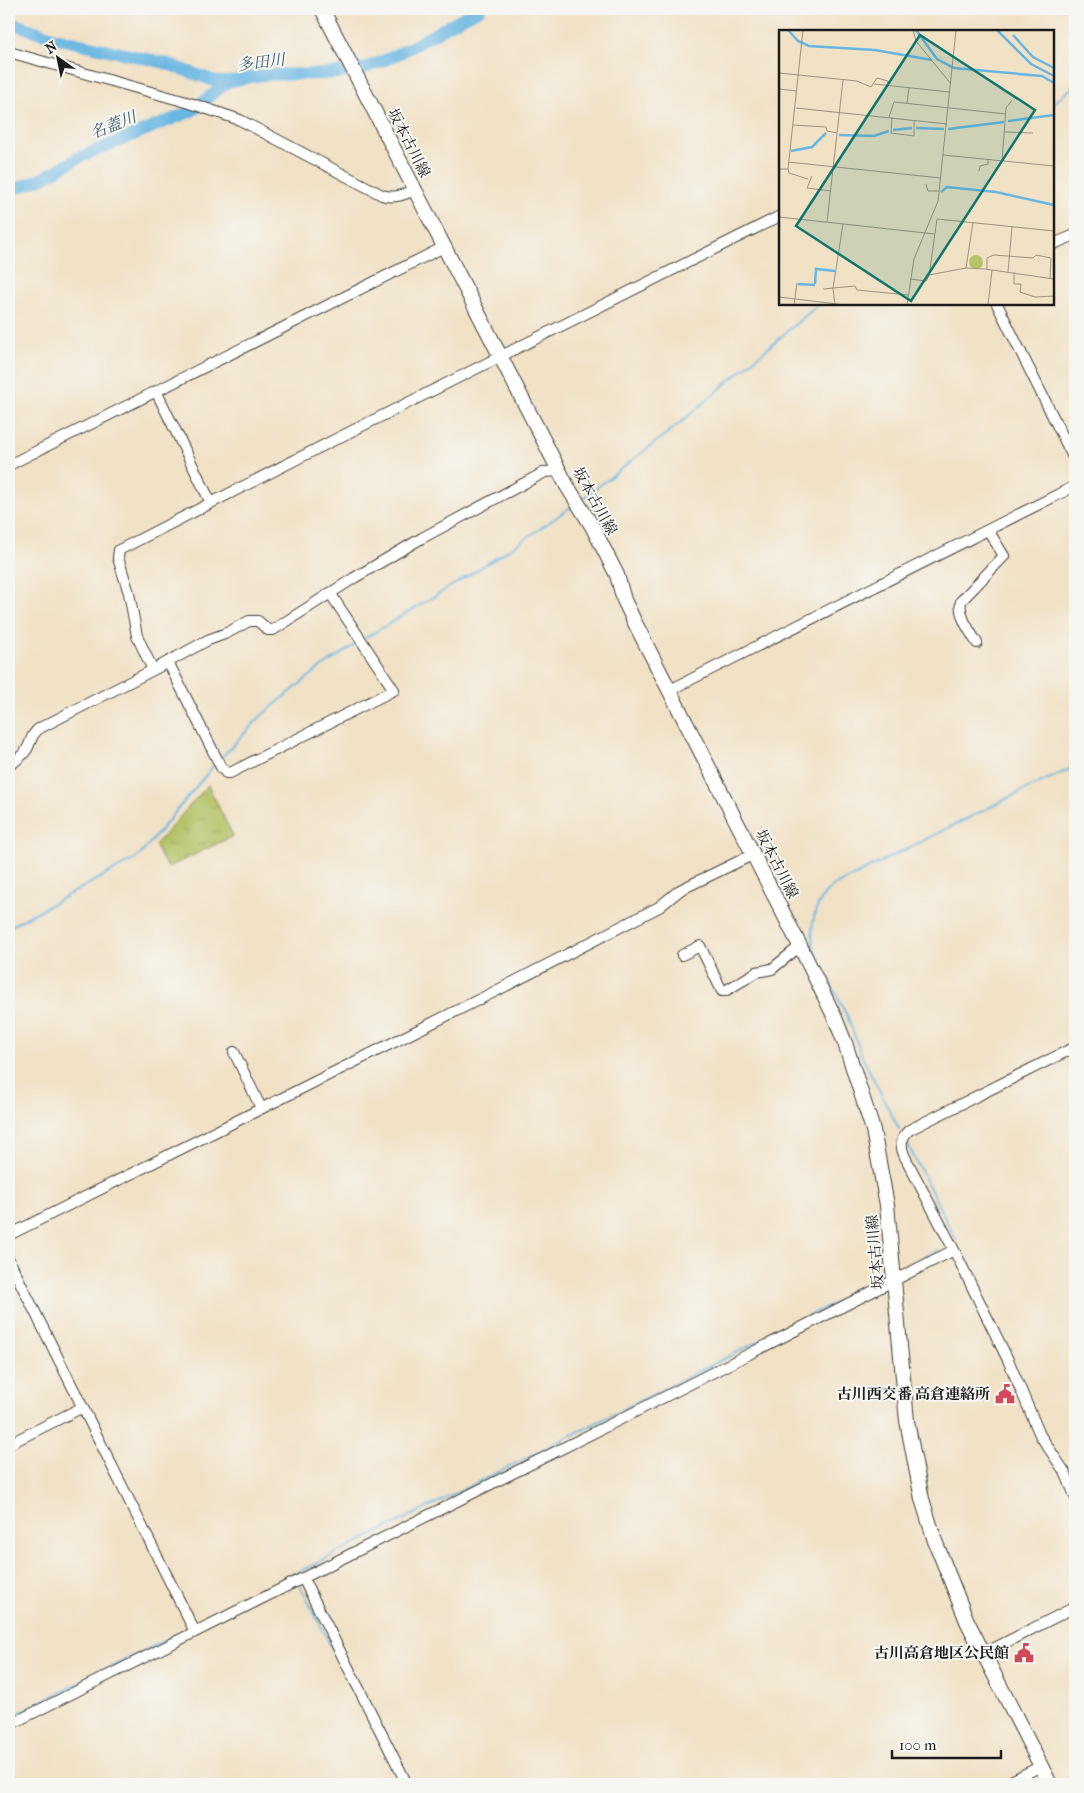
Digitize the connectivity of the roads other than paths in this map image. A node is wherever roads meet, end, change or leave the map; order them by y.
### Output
1 (322, 9) edge
2 (9, 52) edge
3 (415, 190) junction
4 (779, 217) edge
5 (1075, 235) edge
6 (1054, 244) edge
7 (444, 247) junction
8 (997, 305) edge
9 (501, 357) junction
10 (156, 391) junction
11 (1075, 461) edge
12 (9, 465) edge
13 (560, 471) junction
14 (1075, 486) edge
15 (211, 503) junction
16 (988, 530) junction
17 (330, 593) junction
18 (977, 643) dead end
19 (168, 662) junction
20 (153, 670) junction
21 (670, 690) junction
22 (9, 766) edge
23 (754, 854) junction
24 (800, 946) junction
25 (682, 955) dead end
26 (1075, 1047) edge
27 (234, 1052) dead end
28 (262, 1108) junction
29 (9, 1235) edge
30 (954, 1250) junction
31 (9, 1260) edge
32 (894, 1280) junction
33 (82, 1407) junction
34 (9, 1444) edge
35 (1075, 1496) edge
36 (303, 1578) junction
37 (1075, 1607) edge
38 (195, 1632) junction
39 (984, 1654) junction
40 (9, 1725) edge
41 (1041, 1766) junction
42 (407, 1784) edge
43 (1005, 1784) edge
44 (1050, 1784) edge

1 - 3 main road, 坂本古川線
2 - 3 street
3 - 7 main road, 坂本古川線
4 - 9 street
5 - 6 street
7 - 9 main road, 坂本古川線
7 - 10 street
8 - 11 street
9 - 13 main road, 坂本古川線
9 - 15 street
10 - 12 street
10 - 15 street
13 - 17 street
13 - 21 main road, 坂本古川線
14 - 16 street
15 - 20 street
16 - 18 street
16 - 21 street
17 - 19 street
17 - 19 street
19 - 20 street
20 - 22 street
21 - 23 main road, 坂本古川線
23 - 24 main road, 坂本古川線
23 - 28 street
24 - 25 street
24 - 32 main road, 坂本古川線
26 - 30 street
27 - 28 street
28 - 29 street
30 - 32 street
30 - 35 street
31 - 33 street
32 - 36 street
32 - 39 main road, 坂本古川線
33 - 34 street
33 - 38 street
36 - 38 street
36 - 42 street
37 - 39 street
38 - 40 street
39 - 41 main road, 坂本古川線
41 - 43 street
41 - 44 main road, 坂本古川線

